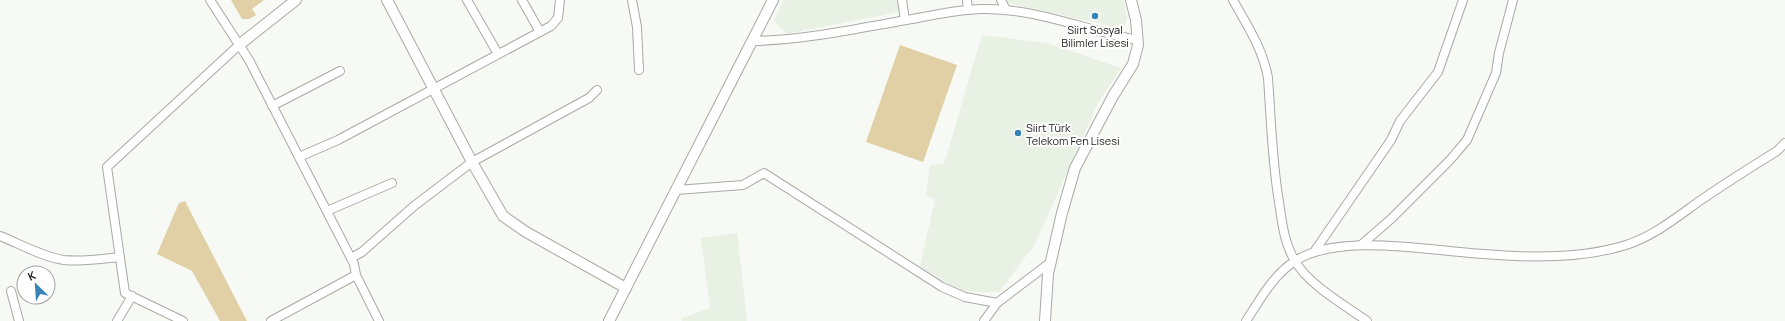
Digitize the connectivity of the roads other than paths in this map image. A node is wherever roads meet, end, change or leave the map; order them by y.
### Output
1 (210, 0) edge
2 (296, 0) edge
3 (387, 0) edge
4 (467, 0) edge
5 (522, 0) edge
6 (560, 0) edge
7 (632, 0) edge
8 (773, 0) edge
9 (902, 0) edge
10 (967, 0) edge
11 (1001, 0) edge
12 (1131, 0) edge
13 (1233, 0) edge
14 (1463, 0) edge
15 (1513, 0) edge
16 (968, 10) junction
17 (1006, 10) junction
18 (905, 20) junction
19 (540, 32) junction
20 (1138, 40) junction
21 (752, 41) junction
22 (239, 45) junction
23 (498, 54) junction
24 (639, 70) dead end
25 (340, 71) dead end
26 (432, 89) junction
27 (597, 90) dead end
28 (272, 106) junction
29 (1785, 143) edge
30 (299, 157) junction
31 (472, 162) junction
32 (392, 183) dead end
33 (676, 190) junction
34 (327, 211) junction
35 (0, 236) edge
36 (1361, 244) junction
37 (1314, 252) junction
38 (120, 257) junction
39 (350, 258) junction
40 (1295, 261) junction
41 (1051, 262) junction
42 (356, 275) junction
43 (626, 288) junction
44 (11, 291) dead end
45 (132, 296) junction
46 (997, 303) junction
47 (19, 321) edge
48 (117, 321) edge
49 (184, 321) edge
50 (271, 321) edge
51 (378, 321) edge
52 (609, 321) edge
53 (984, 321) edge
54 (1045, 321) edge
55 (1246, 321) edge
56 (1367, 321) edge

1 - 22 street
2 - 22 street
3 - 26 street
4 - 23 street
5 - 19 street
6 - 19 street
7 - 24 street
8 - 21 street
9 - 18 street
10 - 16 street
11 - 17 street
12 - 20 street
13 - 40 street
14 - 37 street
15 - 36 street
16 - 17 street
16 - 18 street
17 - 20 street
18 - 21 street
19 - 23 street
20 - 41 street
21 - 33 street
22 - 28 street
22 - 38 street
23 - 26 street
25 - 28 street
26 - 30 street
26 - 31 street
27 - 31 street
28 - 30 street
29 - 36 street
30 - 34 street
31 - 39 street
31 - 43 street
32 - 34 street
33 - 43 street
33 - 46 street
34 - 39 street
35 - 38 street
36 - 37 street
37 - 40 street
38 - 45 street
39 - 42 street
40 - 55 street
40 - 56 street
41 - 46 street
41 - 54 street
42 - 50 street
42 - 51 street
43 - 52 street
44 - 47 street
45 - 48 street
45 - 49 street
46 - 53 street

